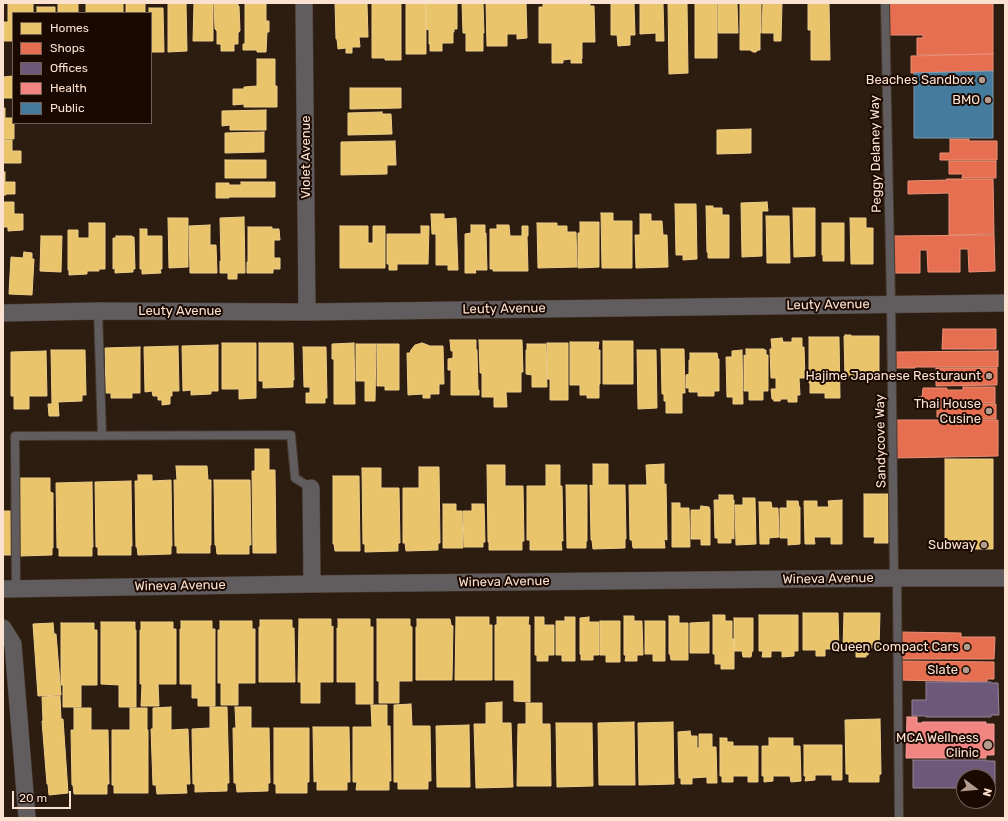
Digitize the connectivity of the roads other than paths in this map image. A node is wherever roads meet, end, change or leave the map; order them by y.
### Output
1 (304, 3) edge
2 (885, 3) edge
3 (1005, 303) edge
4 (892, 304) junction
5 (98, 311) junction
6 (3, 312) edge
7 (307, 312) junction
8 (102, 436) junction
9 (310, 488) joint
10 (895, 578) junction
11 (1005, 578) edge
12 (312, 584) junction
13 (9, 588) edge
14 (3, 628) edge
15 (27, 818) edge
16 (899, 818) edge

1 - 7 street, Violet Avenue
2 - 4 lane, Peggy Delaney Way
3 - 4 street, Leuty Avenue
4 - 7 street, Leuty Avenue
4 - 10 lane, Sandycove Way
5 - 6 street, Leuty Avenue
5 - 7 street, Leuty Avenue
5 - 8 lane
8 - 9 lane
8 - 13 lane
9 - 12 street
10 - 11 street, Wineva Avenue
10 - 12 street, Wineva Avenue
10 - 16 lane, Sandycove Way
12 - 13 street, Wineva Avenue
14 - 15 street

